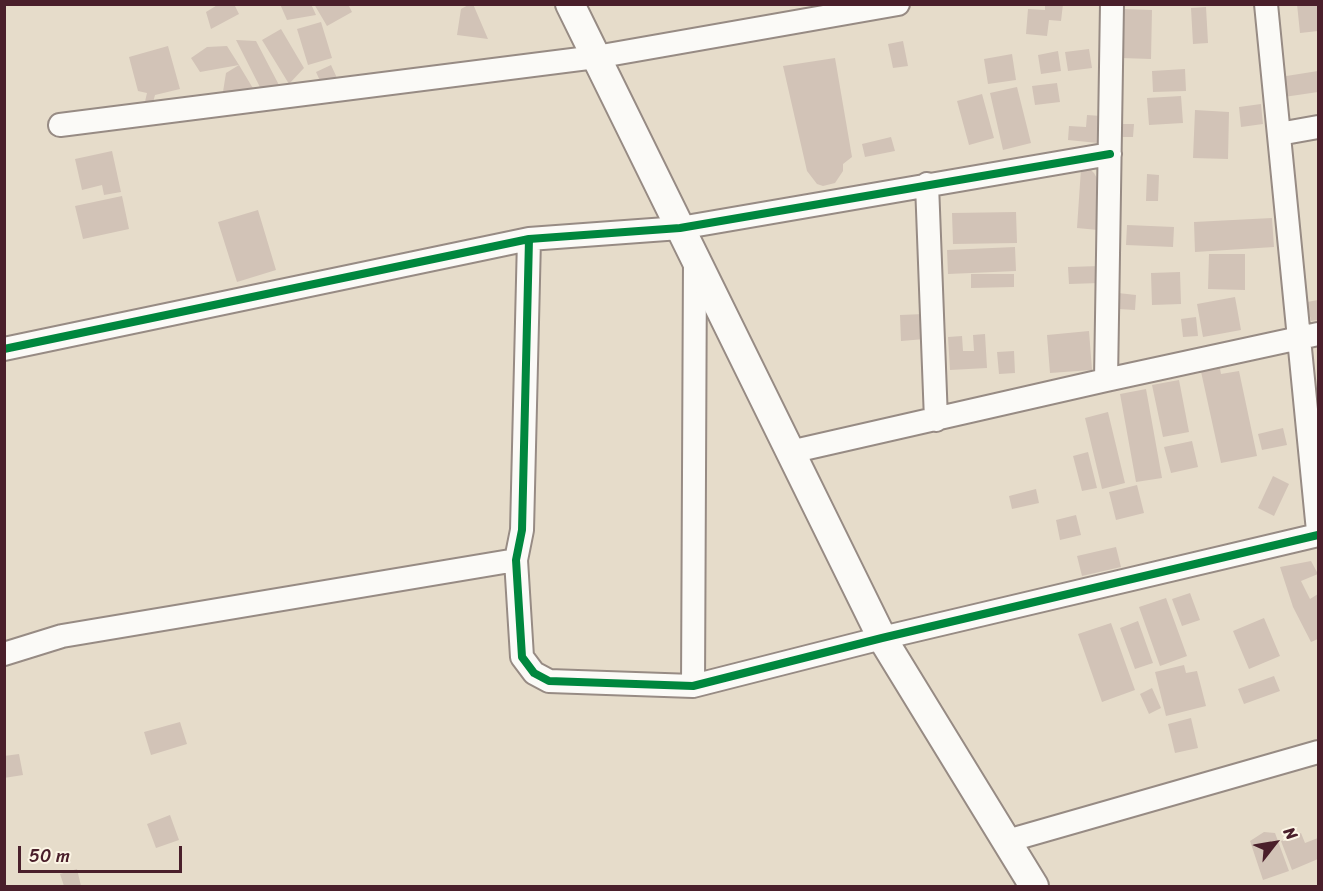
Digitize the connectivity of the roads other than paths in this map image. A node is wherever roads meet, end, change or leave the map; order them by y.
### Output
1 (570, 4) edge
2 (898, 4) edge
3 (1112, 4) edge
4 (1266, 4) edge
5 (596, 57) junction
6 (60, 125) dead end
7 (1318, 127) edge
8 (1278, 134) junction
9 (1110, 153) junction
10 (927, 184) junction
11 (680, 228) junction
12 (530, 239) junction
13 (694, 258) junction
14 (1309, 336) edge
15 (4, 349) edge
16 (1106, 380) junction
17 (936, 420) junction
18 (790, 452) junction
19 (1318, 533) edge
20 (516, 560) junction
21 (882, 638) junction
22 (4, 654) edge
23 (693, 686) junction
24 (1318, 752) edge
25 (1007, 841) junction
26 (1034, 886) edge

1 - 5 street
2 - 5 street
3 - 9 street
4 - 8 street
5 - 6 street
5 - 11 street
7 - 8 street
8 - 14 street
9 - 10 street
9 - 16 street
10 - 11 street
10 - 17 street
11 - 12 street
11 - 13 street
12 - 15 street
12 - 20 street
13 - 18 street
13 - 23 street
14 - 16 street
14 - 19 street
16 - 17 street
17 - 18 street
18 - 21 street
19 - 21 street
20 - 22 street
20 - 23 street
21 - 23 street
21 - 25 street
24 - 25 street
25 - 26 street

